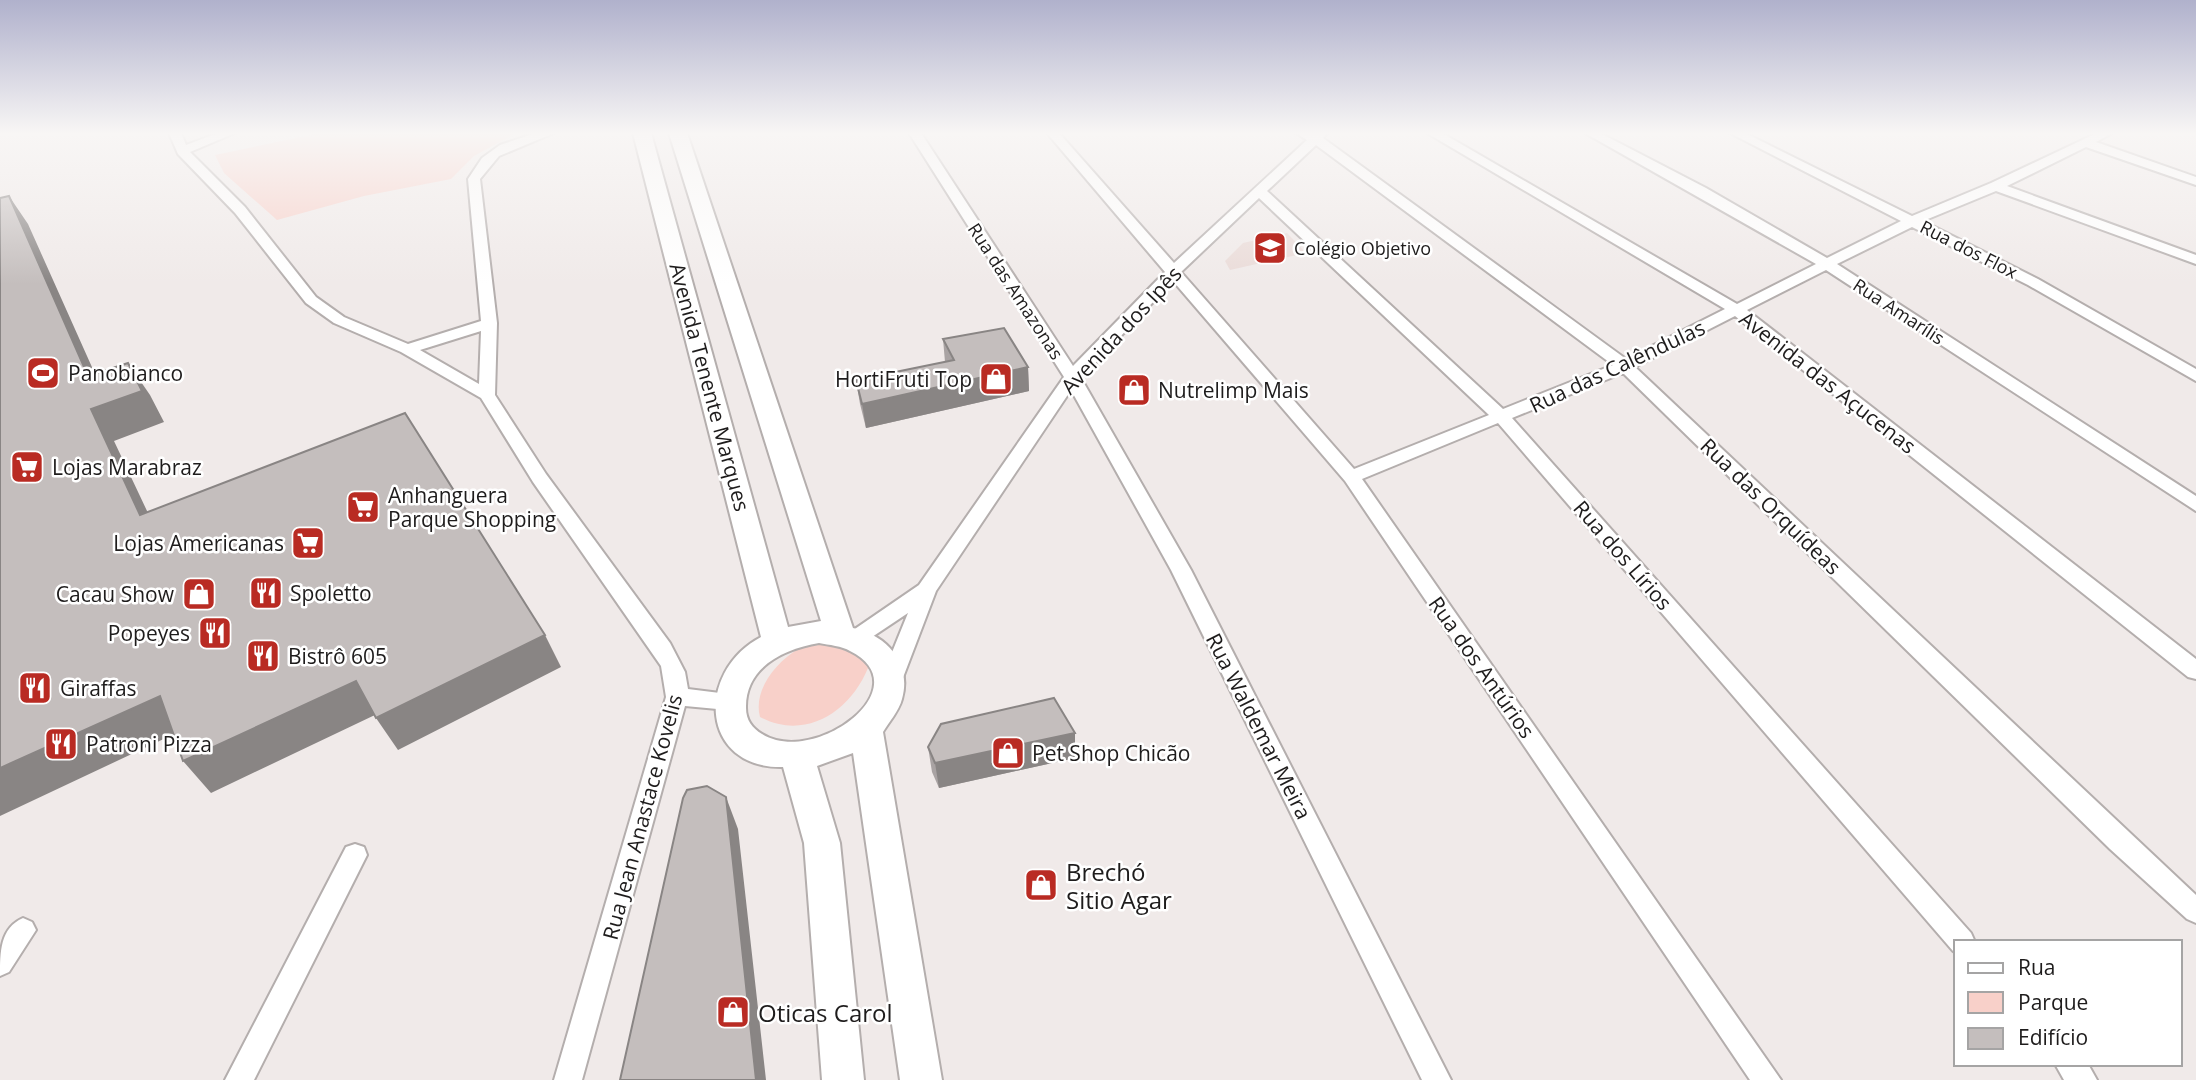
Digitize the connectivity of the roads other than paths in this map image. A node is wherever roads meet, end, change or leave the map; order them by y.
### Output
1 (214, 183) edge
2 (474, 183) edge
3 (655, 183) edge
4 (695, 183) edge
5 (947, 183) edge
6 (1097, 183) edge
7 (1268, 183) edge
8 (1378, 183) edge
9 (1520, 183) edge
10 (1687, 183) edge
11 (1840, 183) edge
12 (2001, 183) edge
13 (1996, 186) junction
14 (1260, 192) junction
15 (1914, 220) junction
16 (2196, 260) edge
17 (1828, 265) junction
18 (1173, 272) junction
19 (1737, 310) junction
20 (488, 323) junction
21 (407, 349) junction
22 (1625, 366) junction
23 (2196, 376) edge
24 (1072, 377) junction
25 (487, 396) junction
26 (1503, 418) junction
27 (1351, 477) junction
28 (2196, 505) edge
29 (927, 589) junction
30 (848, 636) junction
31 (777, 642) junction
32 (2196, 671) edge
33 (891, 682) junction
34 (677, 697) junction
35 (728, 701) junction
36 (866, 730) junction
37 (797, 756) junction
38 (355, 855) dead end
39 (2196, 911) edge
40 (23, 930) dead end
41 (1960, 940) edge
42 (0, 963) edge
43 (2071, 1066) edge
44 (239, 1080) edge
45 (568, 1080) edge
46 (843, 1080) edge
47 (921, 1080) edge
48 (1437, 1080) edge
49 (1767, 1080) edge
50 (2082, 1080) edge

1 - 21 street, Rua Jean Anastace Kovelis
2 - 20 street
3 - 31 main road, Avenida Tenente Marques
4 - 30 main road, Avenida Tenente Marques
5 - 24 street, Rua das Amazonas
6 - 18 street, Rua dos Antúrios
7 - 14 street, Avenida dos Ipês
8 - 22 street, Rua das Orquídeas
9 - 19 street, Avenida das Açucenas
10 - 17 street, Rua Amarílis
11 - 15 street, Rua dos Flox
12 - 13 street, Rua das Calêndulas
13 - 15 street, Rua das Calêndulas
13 - 16 street
14 - 18 street, Avenida dos Ipês
14 - 26 street, Rua dos Lírios
15 - 17 street, Rua das Calêndulas
15 - 23 street, Rua dos Flox
17 - 19 street, Rua das Calêndulas
17 - 28 street, Rua Amarílis
18 - 24 street, Avenida dos Ipês
18 - 27 street, Rua dos Antúrios
19 - 22 street, Rua das Calêndulas
19 - 32 street, Avenida das Açucenas
20 - 21 street
20 - 25 street
21 - 25 street, Rua Jean Anastace Kovelis
22 - 26 street, Rua das Calêndulas
22 - 39 street, Rua das Orquídeas
24 - 29 street, Avenida dos Ipês
24 - 48 street, Rua Waldemar Meira
25 - 34 street, Rua Jean Anastace Kovelis
26 - 27 street, Rua das Calêndulas
26 - 41 street, Rua dos Lírios
27 - 49 street, Rua dos Antúrios
29 - 30 street, Avenida dos Ipês
29 - 33 street, Avenida dos Ipês
30 - 31 main road
30 - 33 main road
31 - 35 main road
33 - 36 main road
34 - 35 street
34 - 45 street, Rua Jean Anastace Kovelis
35 - 37 main road
36 - 37 main road
36 - 47 main road
37 - 46 main road
38 - 44 street
40 - 42 street
43 - 50 street

